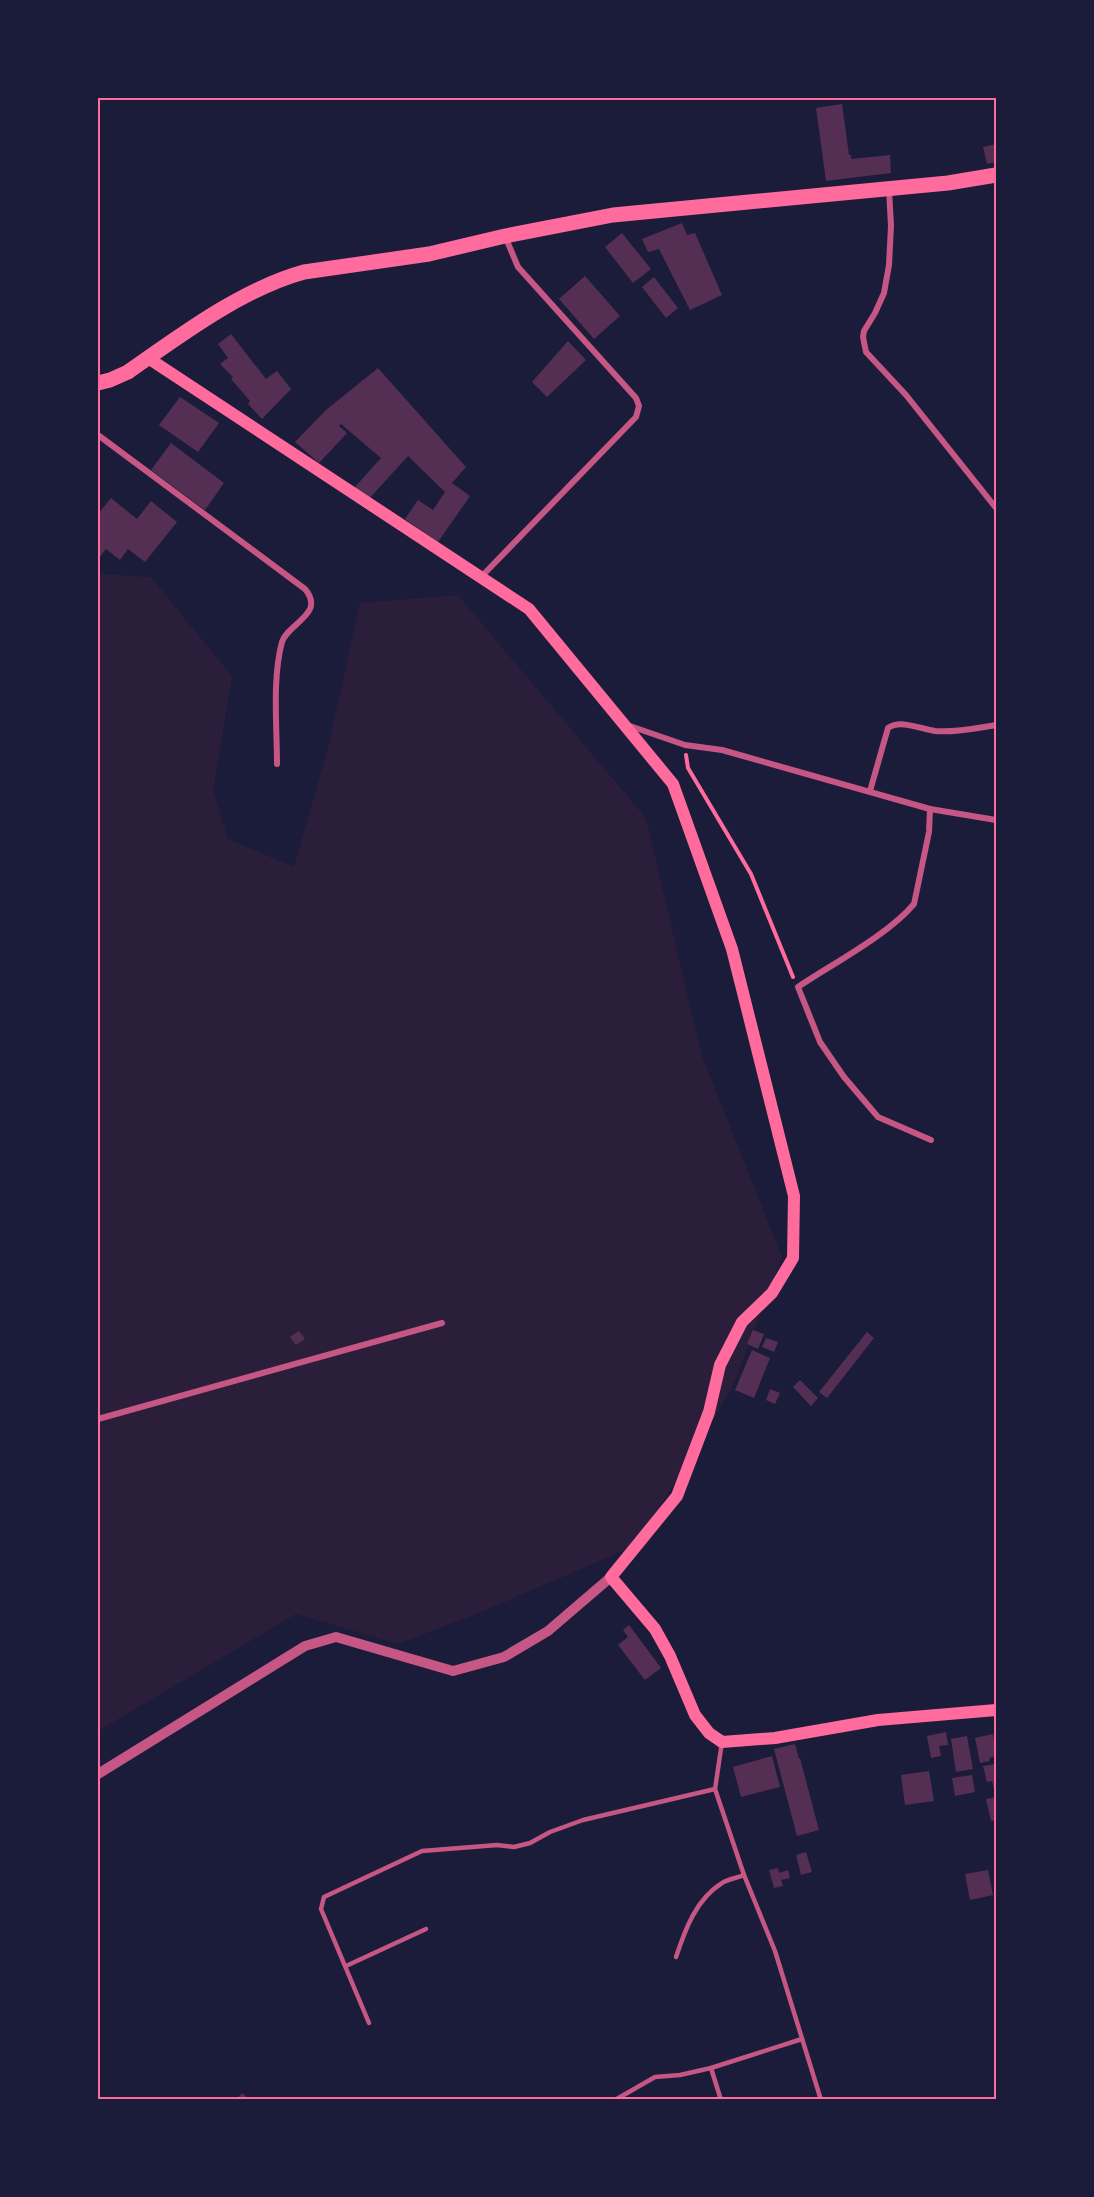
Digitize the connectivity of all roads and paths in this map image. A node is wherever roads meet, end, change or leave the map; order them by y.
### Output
1 (996, 175) edge
2 (889, 188) junction
3 (505, 236) junction
4 (148, 358) junction
5 (98, 383) edge
6 (98, 435) edge
7 (996, 508) edge
8 (481, 577) junction
9 (624, 724) junction
10 (996, 725) edge
11 (685, 746) junction
12 (277, 764) dead end
13 (870, 791) junction
14 (930, 809) junction
15 (996, 820) edge
16 (798, 987) junction
17 (931, 1140) dead end
18 (442, 1323) dead end
19 (98, 1419) edge
20 (610, 1577) junction
21 (996, 1710) edge
22 (722, 1742) junction
23 (98, 1774) edge
24 (715, 1789) junction
25 (744, 1875) junction
26 (426, 1929) dead end
27 (676, 1958) dead end
28 (346, 1966) junction
29 (369, 2023) dead end
30 (802, 2039) junction
31 (711, 2068) junction
32 (615, 2100) edge
33 (721, 2100) edge
34 (821, 2100) edge

1 - 2 main road
2 - 3 main road
2 - 7 street
3 - 4 main road
3 - 8 street
4 - 5 main road
4 - 8 main road
6 - 12 street
8 - 9 main road
9 - 11 street
9 - 20 main road
10 - 13 street
11 - 13 street
11 - 16 path
13 - 14 street
14 - 15 street
14 - 16 street
16 - 17 street
18 - 19 street
20 - 22 main road
20 - 23 street
21 - 22 main road
22 - 24 lane
24 - 25 lane
24 - 28 lane
25 - 27 lane
25 - 30 lane
26 - 28 lane
28 - 29 lane
30 - 31 lane
30 - 34 lane
31 - 32 lane
31 - 33 lane

